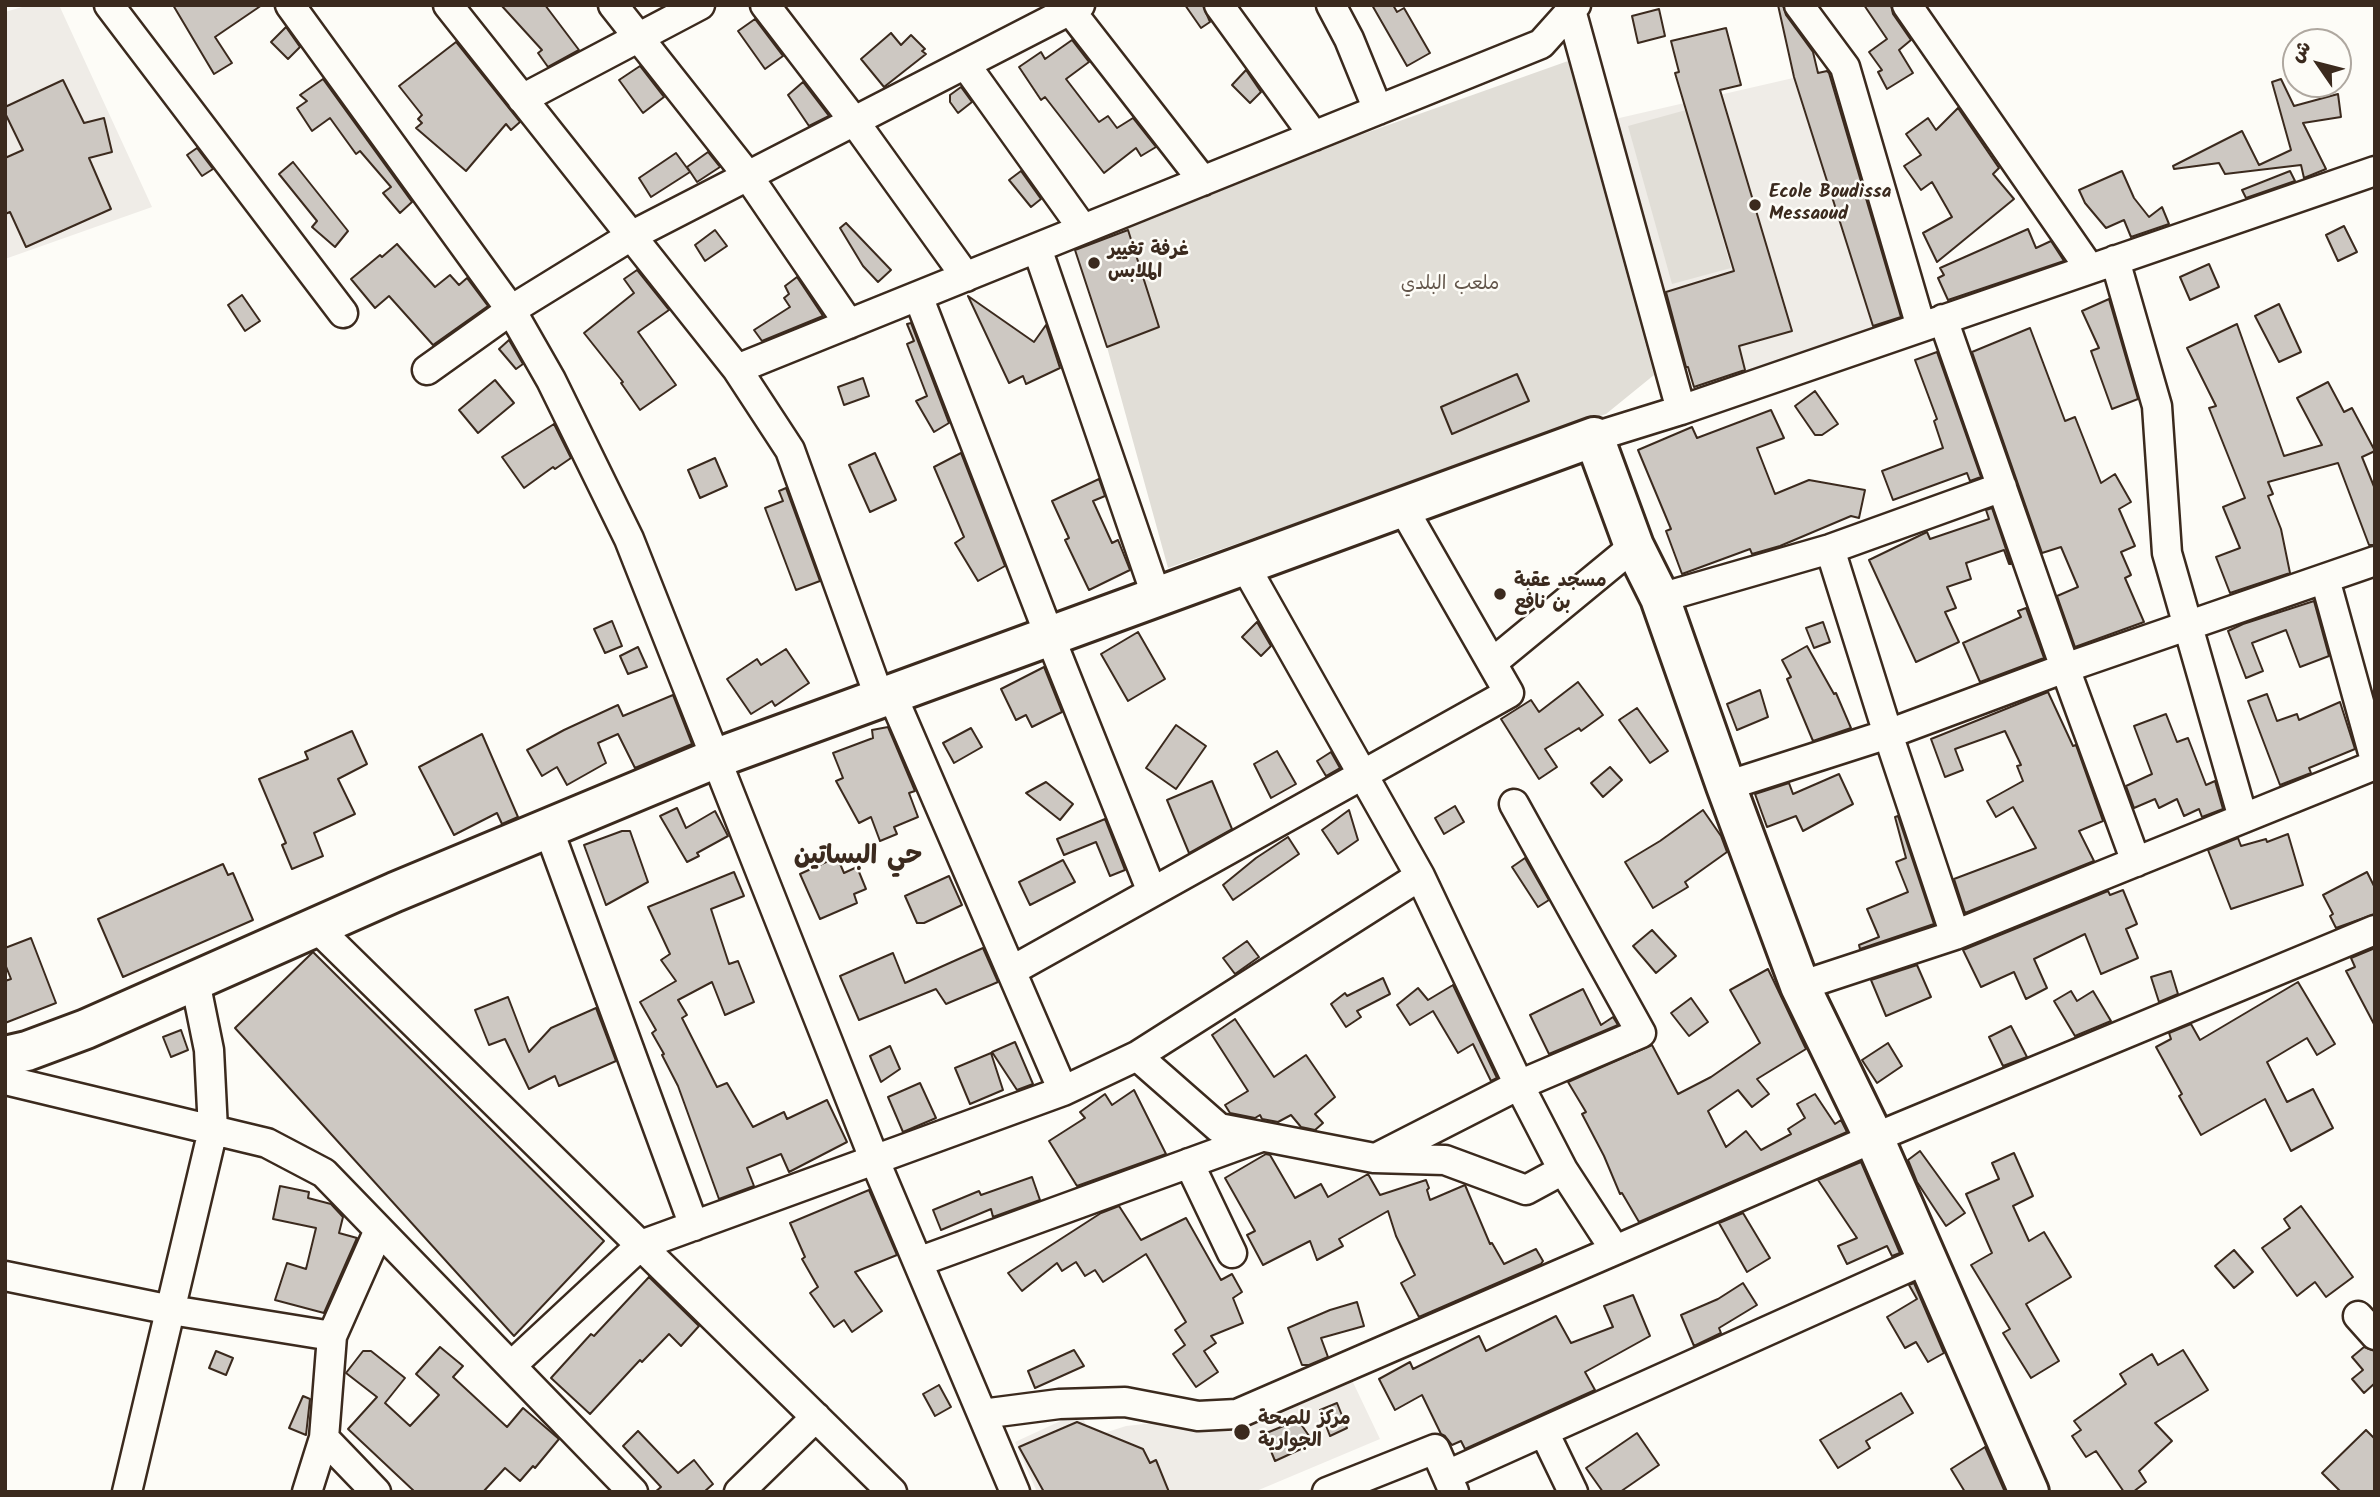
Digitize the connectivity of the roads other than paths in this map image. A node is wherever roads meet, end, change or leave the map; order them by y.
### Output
1 (109, 5) edge
2 (289, 5) edge
3 (448, 5) edge
4 (613, 5) edge
5 (700, 5) edge
6 (765, 5) edge
7 (1219, 5) edge
8 (1331, 5) edge
9 (1799, 5) edge
10 (1907, 5) edge
11 (1072, 7) edge
12 (1574, 8) edge
13 (640, 37) junction
14 (965, 64) junction
15 (522, 99) junction
16 (1378, 110) junction
17 (854, 121) junction
18 (1314, 135) junction
19 (2375, 171) edge
20 (748, 176) junction
21 (1203, 181) junction
22 (1083, 229) junction
23 (631, 236) junction
24 (1037, 248) junction
25 (2102, 265) junction
26 (965, 277) junction
27 (918, 296) junction
28 (511, 310) junction
29 (343, 313) dead end
30 (1932, 323) junction
31 (849, 324) junction
32 (737, 369) junction
33 (427, 370) dead end
34 (1681, 410) junction
35 (1594, 437) junction
36 (2002, 487) junction
37 (1403, 508) junction
38 (1634, 546) junction
39 (1829, 549) junction
40 (2375, 561) edge
41 (1245, 566) junction
42 (2325, 579) junction
43 (1157, 598) junction
44 (1660, 598) junction
45 (2188, 626) junction
46 (1050, 637) junction
47 (1492, 663) junction
48 (2065, 668) junction
49 (886, 697) junction
50 (1888, 734) junction
51 (715, 759) junction
52 (2375, 762) edge
53 (1362, 774) junction
54 (1726, 786) junction
55 (1514, 804) dead end
56 (2243, 818) junction
57 (548, 828) junction
58 (2136, 862) junction
59 (1420, 876) junction
60 (1152, 892) junction
61 (317, 928) junction
62 (2375, 929) edge
63 (1955, 935) junction
64 (1011, 971) junction
65 (195, 981) junction
66 (1800, 986) junction
67 (5, 1056) edge
68 (1137, 1056) junction
69 (5, 1080) edge
70 (1519, 1085) junction
71 (1063, 1091) junction
72 (213, 1130) junction
73 (1262, 1136) junction
74 (1874, 1138) junction
75 (1374, 1158) junction
76 (875, 1161) junction
77 (1189, 1163) junction
78 (1563, 1170) junction
79 (694, 1226) junction
80 (379, 1230) junction
81 (641, 1245) junction
82 (1615, 1250) junction
83 (1232, 1253) dead end
84 (1927, 1259) junction
85 (918, 1262) junction
86 (5, 1276) edge
87 (171, 1310) junction
88 (332, 1336) junction
89 (511, 1366) junction
90 (982, 1414) junction
91 (816, 1417) junction
92 (1544, 1432) junction
93 (324, 1438) junction
94 (1451, 1484) edge
95 (127, 1492) edge
96 (307, 1492) edge
97 (376, 1492) edge
98 (633, 1492) edge
99 (739, 1492) edge
100 (892, 1492) edge
101 (1015, 1492) edge
102 (1327, 1492) edge
103 (1573, 1492) edge
104 (2029, 1492) edge

1 - 29 street
2 - 28 street
3 - 15 street
4 - 13 street
5 - 13 street
6 - 17 street
7 - 18 street
8 - 16 street
9 - 30 street
10 - 25 street
11 - 14 street
11 - 21 street
12 - 16 street
12 - 34 street
13 - 15 street
13 - 20 street
14 - 17 street
14 - 22 street
15 - 23 street
16 - 18 street
17 - 20 street
17 - 26 street
18 - 21 street
19 - 25 street
20 - 23 street
20 - 31 street
21 - 22 street
22 - 24 street
23 - 28 street
23 - 32 street
24 - 26 street
24 - 43 street
25 - 30 street
25 - 45 street
26 - 27 street
27 - 31 street
27 - 46 street
28 - 33 street
28 - 51 street
30 - 34 street
30 - 36 street
31 - 32 street
32 - 49 street
34 - 35 street
35 - 37 street
35 - 38 street
36 - 39 street
36 - 48 street
37 - 41 street
37 - 47 street
38 - 44 street
38 - 47 street
39 - 44 street
39 - 50 street
40 - 42 street
41 - 43 street
41 - 53 street
42 - 45 street
42 - 52 street
43 - 46 street
44 - 54 street
45 - 48 street
45 - 56 street
46 - 49 street
46 - 60 street
47 - 53 street
48 - 50 street
48 - 58 street
49 - 51 street
49 - 64 street
50 - 54 street
50 - 63 street
51 - 57 street
51 - 76 street
52 - 56 street
53 - 59 street
53 - 60 street
54 - 66 street
55 - 70 street
56 - 58 street
57 - 61 street
57 - 79 street
58 - 63 street
59 - 68 street
59 - 70 street
60 - 64 street
61 - 65 street
61 - 81 street
62 - 74 street
63 - 66 street
64 - 71 street
65 - 67 street
65 - 72 street
66 - 74 street
68 - 71 street
68 - 73 street
69 - 72 street
70 - 75 street
70 - 78 street
71 - 76 street
72 - 80 street
72 - 87 street
73 - 75 street
73 - 77 street
74 - 82 street
74 - 84 street
75 - 78 street
76 - 79 street
76 - 85 street
77 - 83 street
77 - 85 street
78 - 82 street
79 - 81 street
80 - 88 street
80 - 89 street
81 - 89 street
81 - 91 street
82 - 90 street
84 - 92 street
84 - 104 street
85 - 90 street
86 - 87 street
87 - 88 street
87 - 95 street
88 - 93 street
89 - 98 street
90 - 101 street
91 - 99 street
91 - 100 street
92 - 94 street
92 - 103 street
93 - 96 street
93 - 97 street
94 - 102 street

